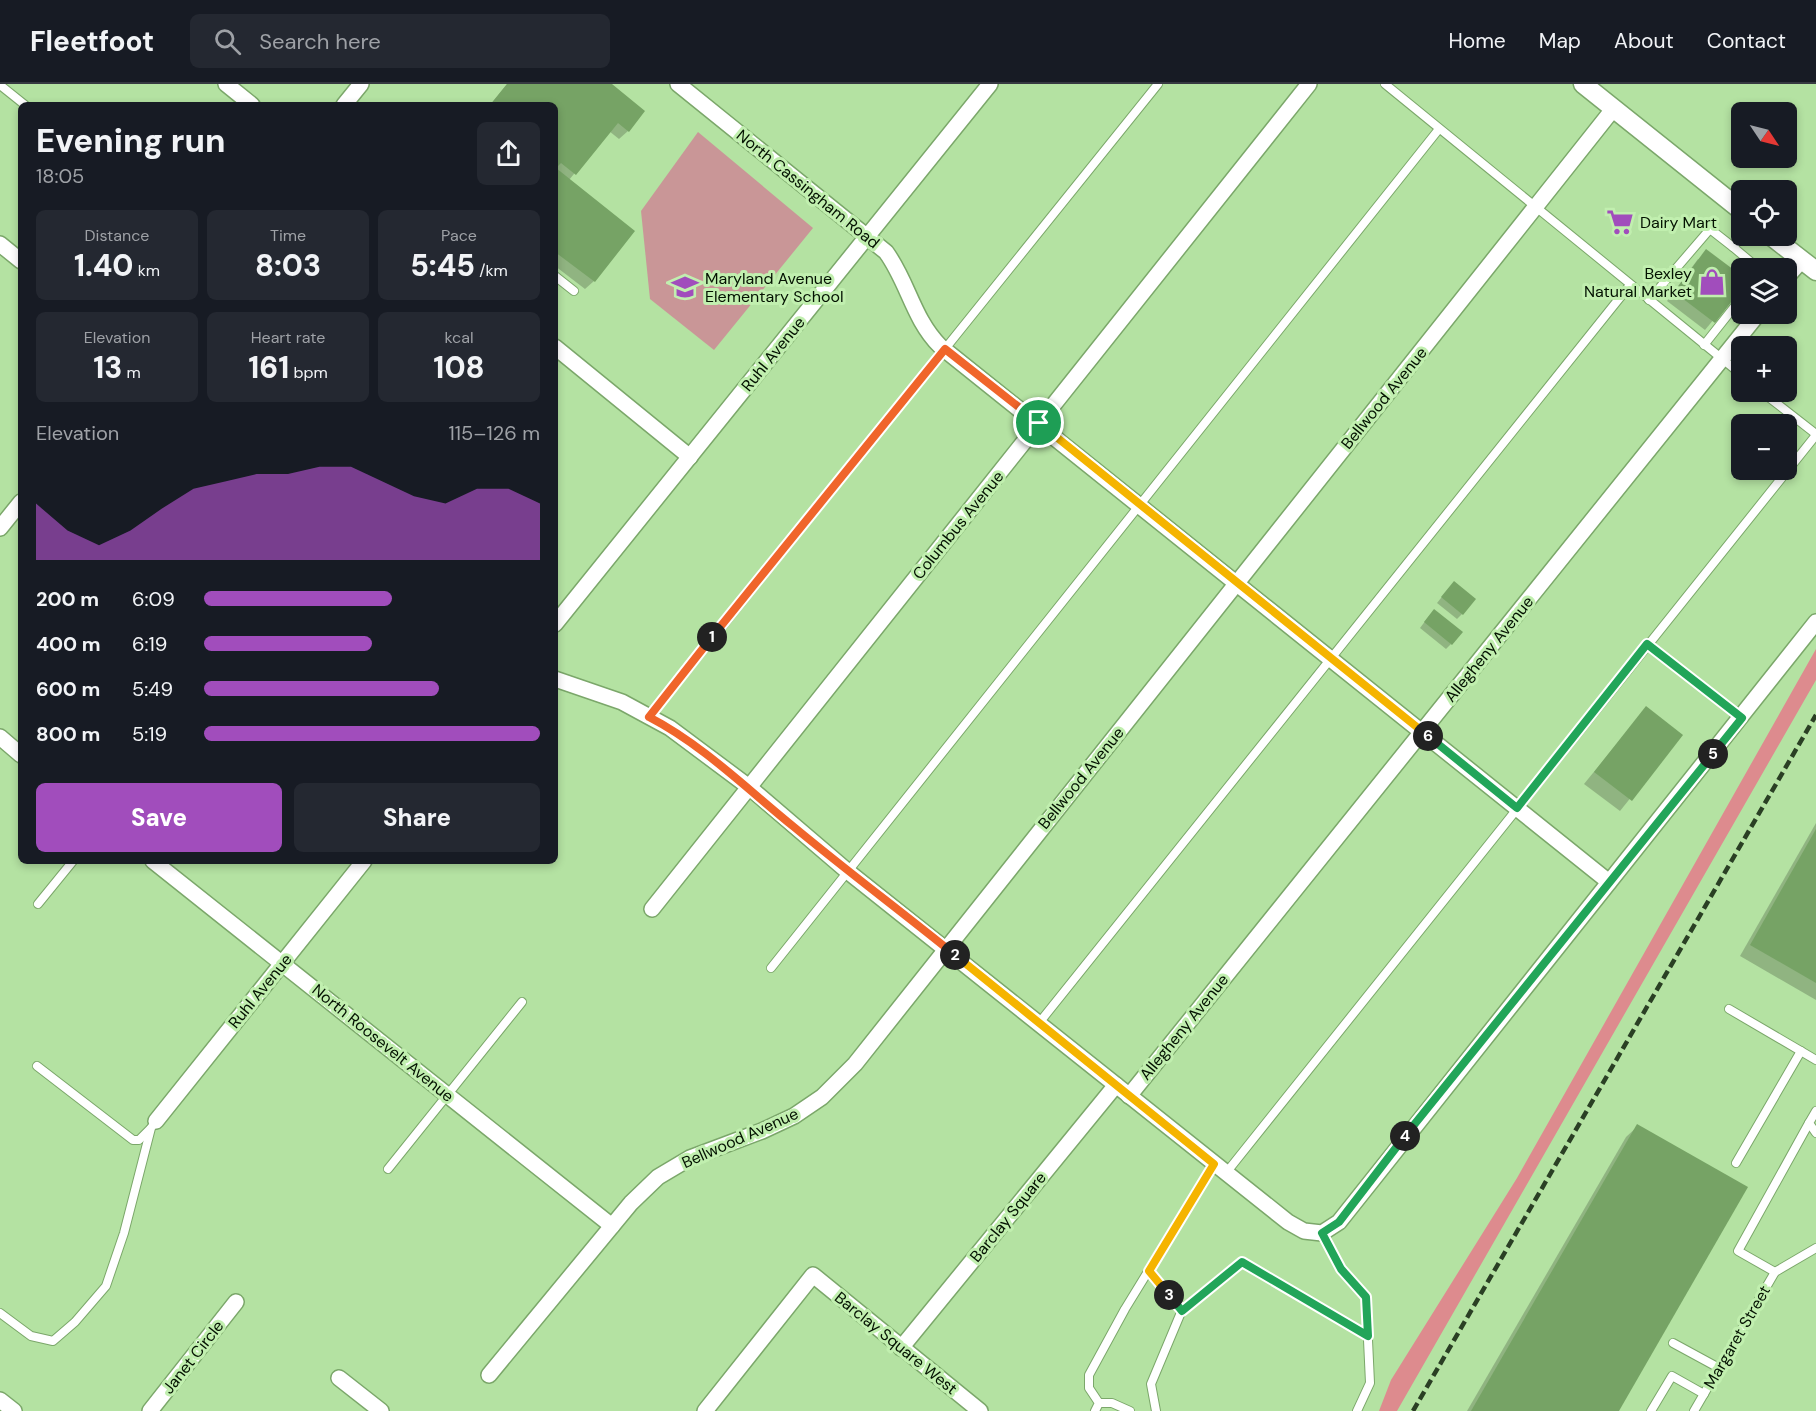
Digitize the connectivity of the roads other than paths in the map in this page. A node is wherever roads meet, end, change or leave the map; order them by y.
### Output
1 (226, 84) edge
2 (361, 84) edge
3 (678, 84) edge
4 (990, 84) edge
5 (1158, 84) edge
6 (1309, 84) edge
7 (1385, 84) edge
8 (1583, 84) edge
9 (0, 85) edge
10 (21, 102) edge
11 (248, 102) edge
12 (346, 102) edge
13 (1614, 108) junction
14 (1439, 129) junction
15 (1731, 203) edge
16 (1535, 207) junction
17 (868, 236) junction
18 (0, 244) edge
19 (1784, 246) edge
20 (1733, 247) joint
21 (1746, 258) edge
22 (18, 259) edge
23 (1809, 266) edge
24 (558, 278) edge
25 (1630, 285) junction
26 (574, 291) dead end
27 (1649, 300) junction
28 (1731, 311) edge
29 (1750, 324) edge
30 (1704, 345) junction
31 (558, 349) edge
32 (945, 349) junction
33 (1722, 359) junction
34 (1731, 366) edge
35 (1775, 402) edge
36 (1039, 423) junction
37 (1816, 434) edge
38 (690, 457) junction
39 (1139, 504) junction
40 (18, 506) edge
41 (0, 528) edge
42 (1237, 582) junction
43 (558, 620) edge
44 (1816, 622) edge
45 (1647, 644) junction
46 (1332, 659) junction
47 (558, 680) edge
48 (649, 717) junction
49 (1742, 718) junction
50 (1422, 731) junction
51 (0, 737) edge
52 (18, 752) edge
53 (749, 787) junction
54 (1517, 808) junction
55 (71, 864) edge
56 (157, 864) edge
57 (362, 864) edge
58 (848, 872) junction
59 (1609, 882) junction
60 (38, 904) dead end
61 (652, 909) dead end
62 (946, 947) junction
63 (283, 963) junction
64 (771, 968) dead end
65 (522, 1002) dead end
66 (1729, 1009) dead end
67 (1039, 1023) junction
68 (1801, 1051) junction
69 (1816, 1060) edge
70 (37, 1066) dead end
71 (1116, 1085) junction
72 (447, 1095) junction
73 (1129, 1096) junction
74 (1816, 1111) edge
75 (153, 1124) junction
76 (1809, 1124) junction
77 (1816, 1134) edge
78 (1736, 1163) dead end
79 (1220, 1168) junction
80 (388, 1169) dead end
81 (612, 1226) junction
82 (1322, 1233) junction
83 (1816, 1248) edge
84 (1149, 1271) junction
85 (1775, 1272) junction
86 (236, 1302) dead end
87 (1182, 1311) junction
88 (0, 1313) edge
89 (1368, 1336) junction
90 (1674, 1343) dead end
91 (901, 1348) junction
92 (1719, 1368) junction
93 (489, 1376) dead end
94 (339, 1378) dead end
95 (1704, 1394) junction
96 (0, 1400) edge
97 (1099, 1403) junction
98 (14, 1411) edge
99 (150, 1411) edge
100 (381, 1411) edge
101 (705, 1411) edge
102 (980, 1411) edge
103 (1095, 1411) edge
104 (1130, 1411) edge
105 (1156, 1411) edge
106 (1357, 1411) edge
107 (1651, 1411) edge
108 (1694, 1411) edge

1 - 11 street
2 - 12 street
3 - 17 street, North Cassingham Road
4 - 17 street, Ruhl Avenue
5 - 32 lane
6 - 36 street, Columbus Avenue
7 - 14 lane
8 - 13 street
9 - 10 lane
13 - 15 street
13 - 16 street, Bellwood Avenue
14 - 16 lane
14 - 39 lane
16 - 25 lane
16 - 42 street, Bellwood Avenue
17 - 32 street, North Cassingham Road
17 - 38 street, Ruhl Avenue
18 - 22 street
19 - 23 street
20 - 21 lane
20 - 27 lane
24 - 26 lane
25 - 27 lane
25 - 46 lane
27 - 30 lane
28 - 30 lane
29 - 33 street, Allegheny Avenue
30 - 33 lane
31 - 38 street
32 - 36 street, North Cassingham Road
32 - 48 lane
33 - 34 lane
33 - 50 street, Allegheny Avenue
35 - 37 lane
36 - 39 street, North Cassingham Road
36 - 53 street, Columbus Avenue
37 - 45 lane
38 - 43 street, Ruhl Avenue
39 - 42 street, North Cassingham Road
39 - 58 lane
40 - 41 street
42 - 46 street, North Cassingham Road
42 - 62 street, Bellwood Avenue
44 - 49 street
45 - 49 lane
45 - 54 lane
46 - 50 street, North Cassingham Road
46 - 67 lane
47 - 48 street
48 - 53 street
49 - 59 street
50 - 54 street, North Cassingham Road
50 - 73 street, Allegheny Avenue
51 - 52 street
53 - 58 street
53 - 61 street, Columbus Avenue
54 - 59 street, North Cassingham Road
54 - 79 lane
55 - 60 lane
56 - 63 street, North Roosevelt Avenue
57 - 63 street, Ruhl Avenue
58 - 62 street
58 - 64 lane
59 - 82 street
62 - 67 street
62 - 81 street, Bellwood Avenue
63 - 72 street, North Roosevelt Avenue
63 - 75 street, Ruhl Avenue
65 - 72 lane
66 - 68 lane
67 - 71 street
68 - 69 lane
68 - 78 lane
70 - 75 lane
71 - 73 street
71 - 91 street, Barclay Square
72 - 80 lane
72 - 81 street, North Roosevelt Avenue
73 - 79 street
74 - 76 lane
75 - 88 lane
76 - 77 lane
76 - 85 lane
79 - 82 street
79 - 84 lane
81 - 93 street, Bellwood Avenue
82 - 89 lane
83 - 85 lane, Margaret Street
84 - 87 lane
84 - 97 lane
85 - 92 lane, Margaret Street
86 - 99 street, Janet Circle
87 - 89 lane
87 - 105 lane
89 - 106 lane
90 - 92 lane
91 - 101 street, Barclay Square West
91 - 102 street, Barclay Square West
92 - 95 lane, Margaret Street
94 - 100 street
95 - 107 lane
95 - 108 lane, Margaret Street
96 - 98 street
97 - 103 lane
97 - 104 lane

